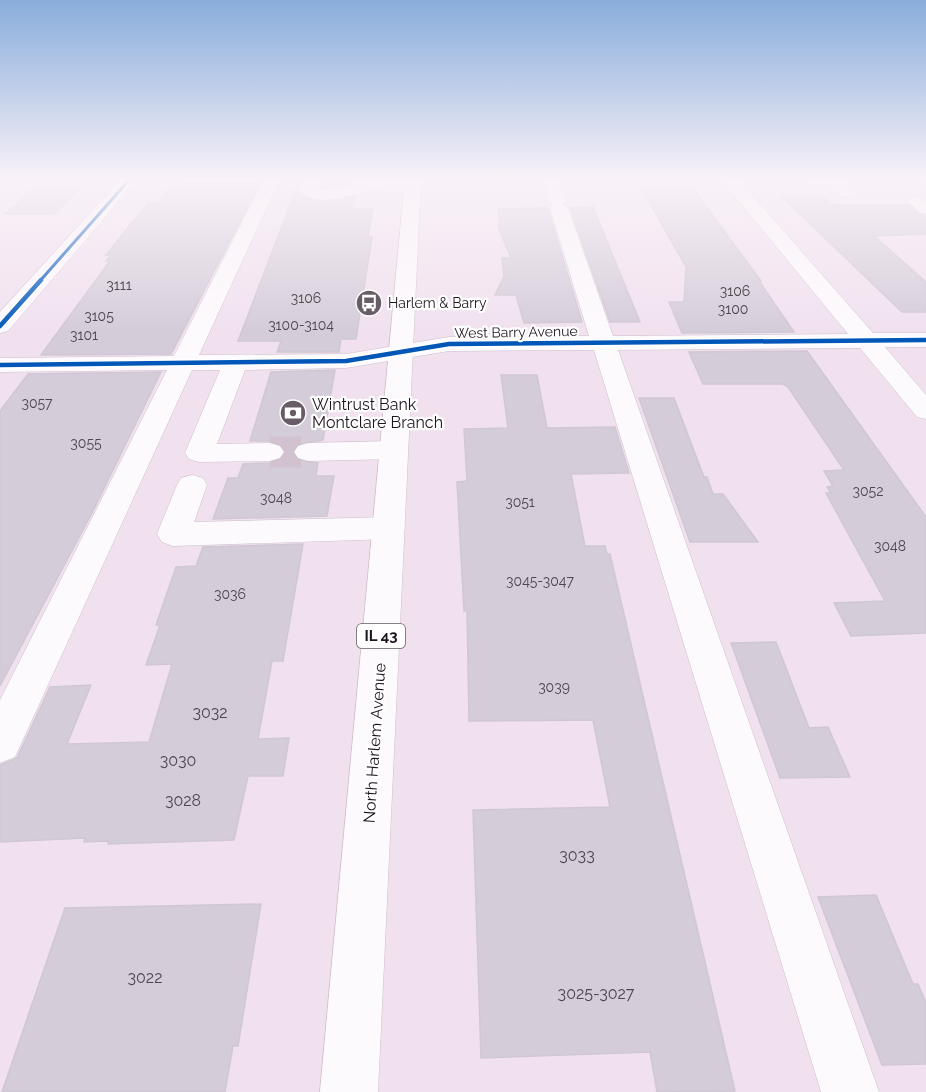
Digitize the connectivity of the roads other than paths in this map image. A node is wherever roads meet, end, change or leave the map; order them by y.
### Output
1 (85, 230) edge
2 (252, 230) edge
3 (410, 230) edge
4 (567, 230) edge
5 (773, 230) edge
6 (0, 326) edge
7 (867, 340) junction
8 (926, 340) edge
9 (604, 343) junction
10 (401, 351) junction
11 (235, 363) junction
12 (183, 364) junction
13 (0, 365) edge
14 (926, 411) edge
15 (394, 450) junction
16 (270, 452) tunnel mouth
17 (308, 452) tunnel mouth
18 (192, 485) dead end
19 (389, 528) junction
20 (0, 743) edge
21 (349, 1092) edge
22 (850, 1092) edge

1 - 6 street
2 - 12 street
3 - 10 street, North Harlem Avenue / IL 43
4 - 9 street
5 - 7 street
7 - 8 street, West Barry Avenue
7 - 9 street, West Barry Avenue
7 - 14 street
9 - 10 street, West Barry Avenue
9 - 22 street
10 - 11 street, West Barry Avenue
10 - 15 street, North Harlem Avenue / IL 43
11 - 12 street, West Barry Avenue
11 - 16 street
12 - 13 street, West Barry Avenue
12 - 20 street
15 - 17 street
15 - 19 street, North Harlem Avenue / IL 43
18 - 19 street
19 - 21 street, North Harlem Avenue / IL 43

